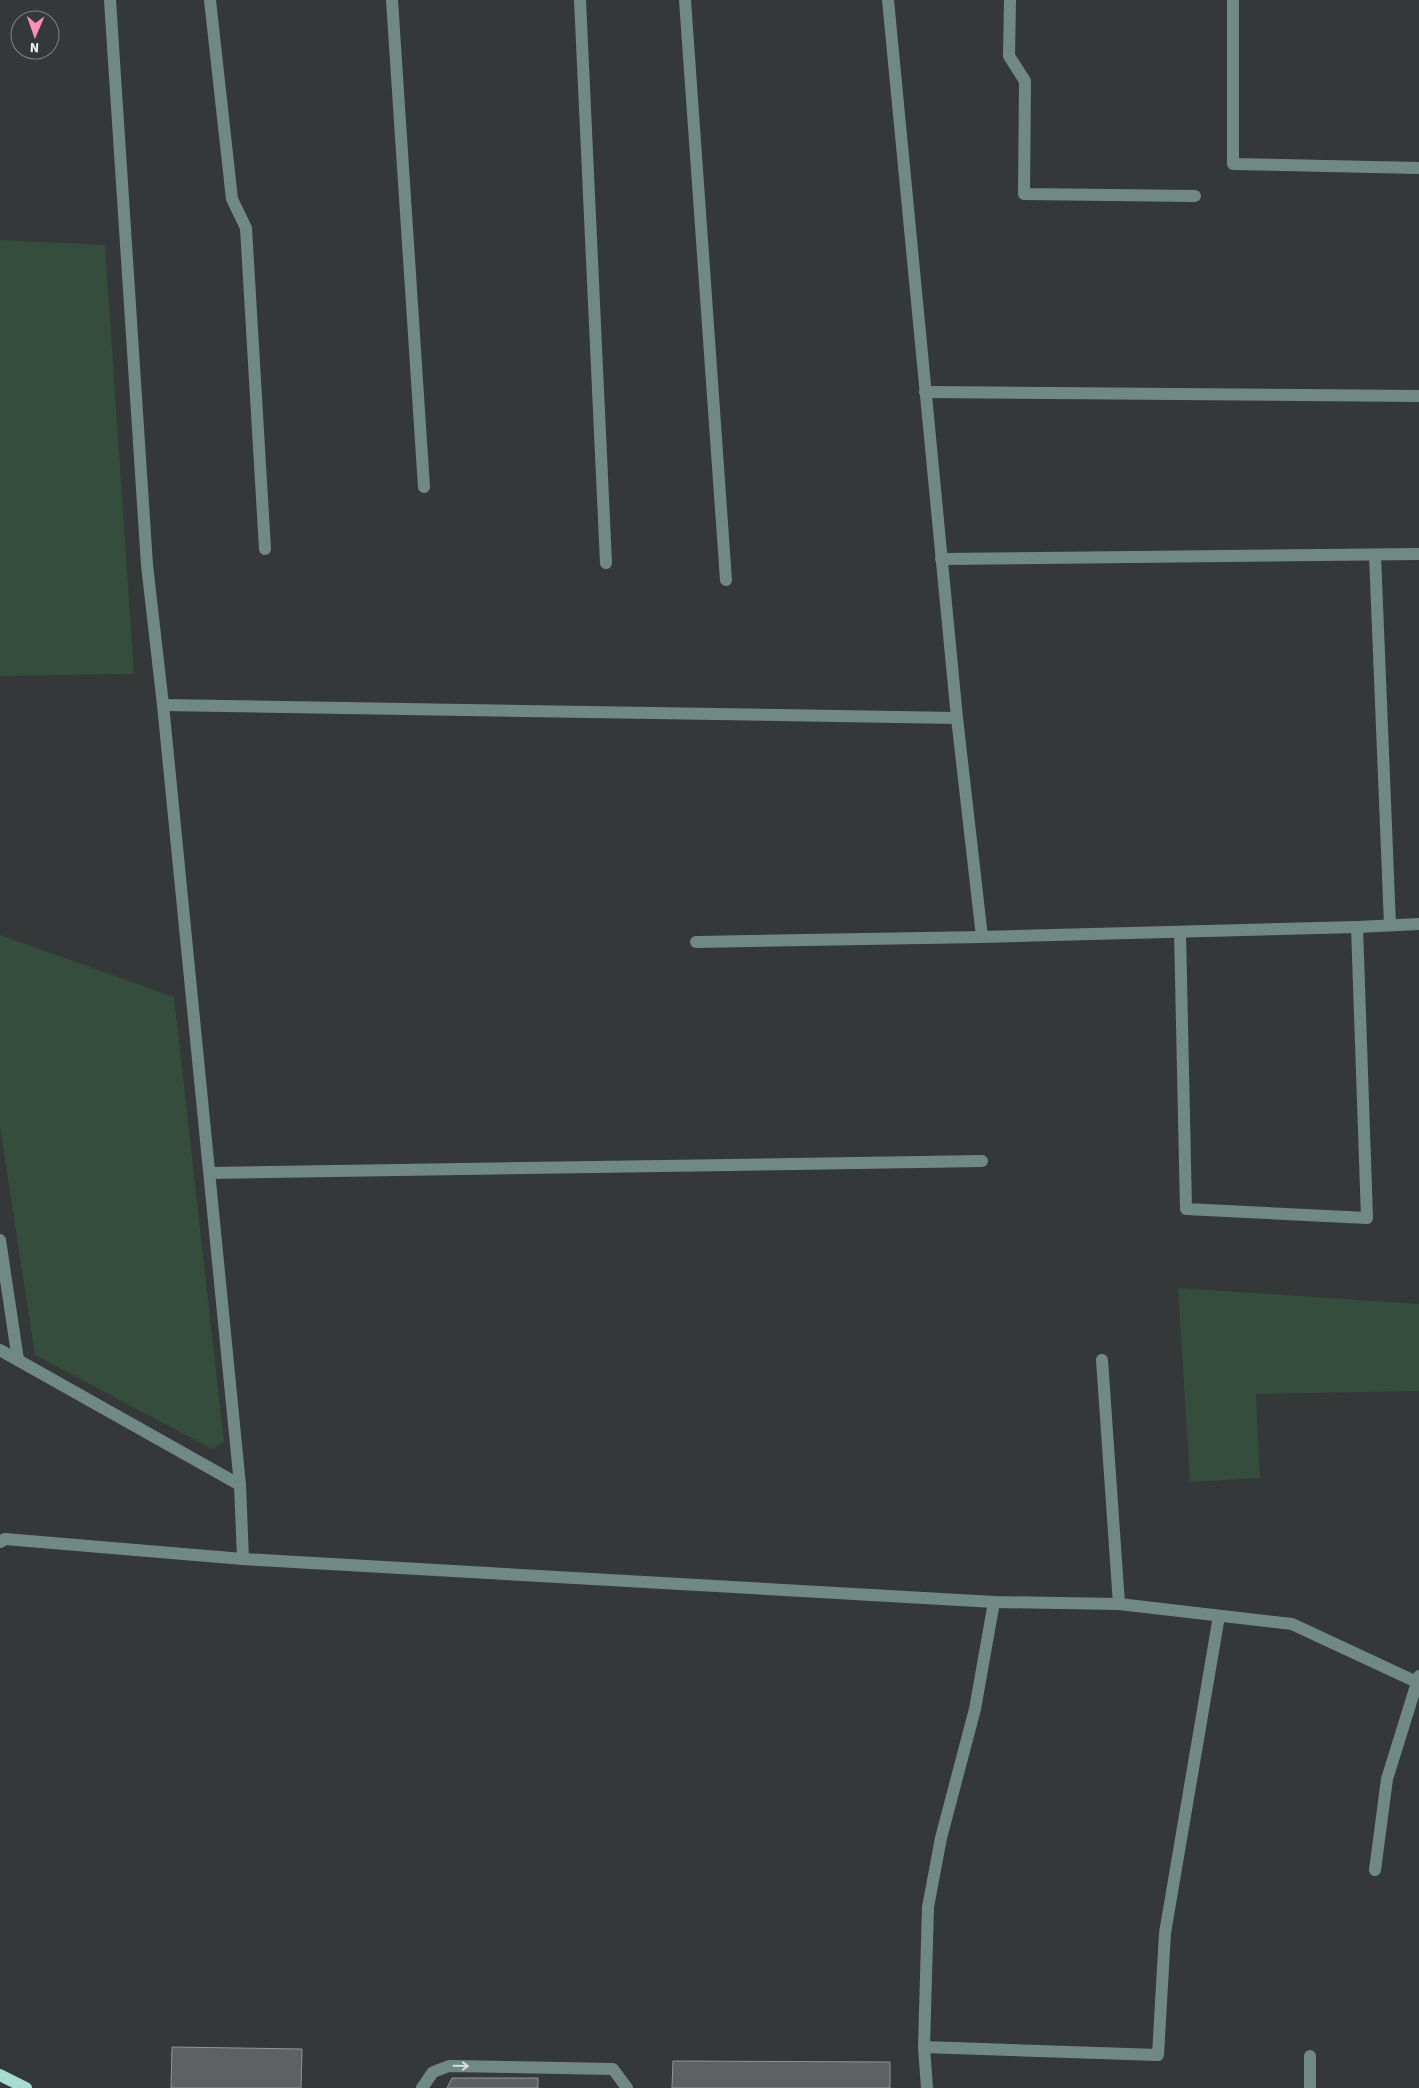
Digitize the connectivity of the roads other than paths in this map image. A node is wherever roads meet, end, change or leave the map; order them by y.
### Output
1 (110, 0) edge
2 (210, 0) edge
3 (392, 0) edge
4 (580, 0) edge
5 (685, 0) edge
6 (888, 0) edge
7 (1010, 0) edge
8 (1233, 0) edge
9 (1419, 168) edge
10 (1196, 196) dead end
11 (925, 392) junction
12 (1419, 396) edge
13 (424, 488) dead end
14 (265, 550) dead end
15 (1419, 554) edge
16 (1375, 555) junction
17 (941, 559) junction
18 (606, 563) dead end
19 (726, 580) dead end
20 (163, 705) junction
21 (956, 718) junction
22 (1390, 924) junction
23 (1419, 924) edge
24 (1356, 927) junction
25 (1180, 932) junction
26 (982, 937) junction
27 (696, 942) dead end
28 (982, 1161) dead end
29 (210, 1173) junction
30 (0, 1240) edge
31 (0, 1350) edge
32 (18, 1360) junction
33 (1102, 1360) dead end
34 (240, 1484) junction
35 (0, 1542) edge
36 (243, 1559) junction
37 (994, 1602) junction
38 (1119, 1604) junction
39 (1219, 1616) junction
40 (1418, 1680) edge
41 (1375, 1870) dead end
42 (924, 2047) junction
43 (1310, 2056) dead end
44 (0, 2075) edge
45 (26, 2088) edge
46 (422, 2088) edge
47 (627, 2088) edge
48 (927, 2088) edge
49 (1310, 2088) edge

1 - 20 street
2 - 14 street
3 - 13 street
4 - 18 street
5 - 19 street
6 - 11 street
7 - 10 street
8 - 9 street
11 - 12 street
11 - 17 street
15 - 16 street
16 - 17 street
16 - 22 street
17 - 21 street
20 - 21 street
20 - 29 street
21 - 26 street
22 - 23 street
22 - 24 street
24 - 25 street
24 - 25 street
25 - 26 street
26 - 27 street
28 - 29 street
29 - 34 street
30 - 32 street
31 - 32 street
32 - 34 street
33 - 38 street
34 - 36 street
35 - 36 street
36 - 37 street
37 - 38 street
37 - 42 street
38 - 39 street
39 - 40 street
39 - 42 street
40 - 41 street
42 - 48 street
43 - 49 street
44 - 45 main road
46 -> 47 street

